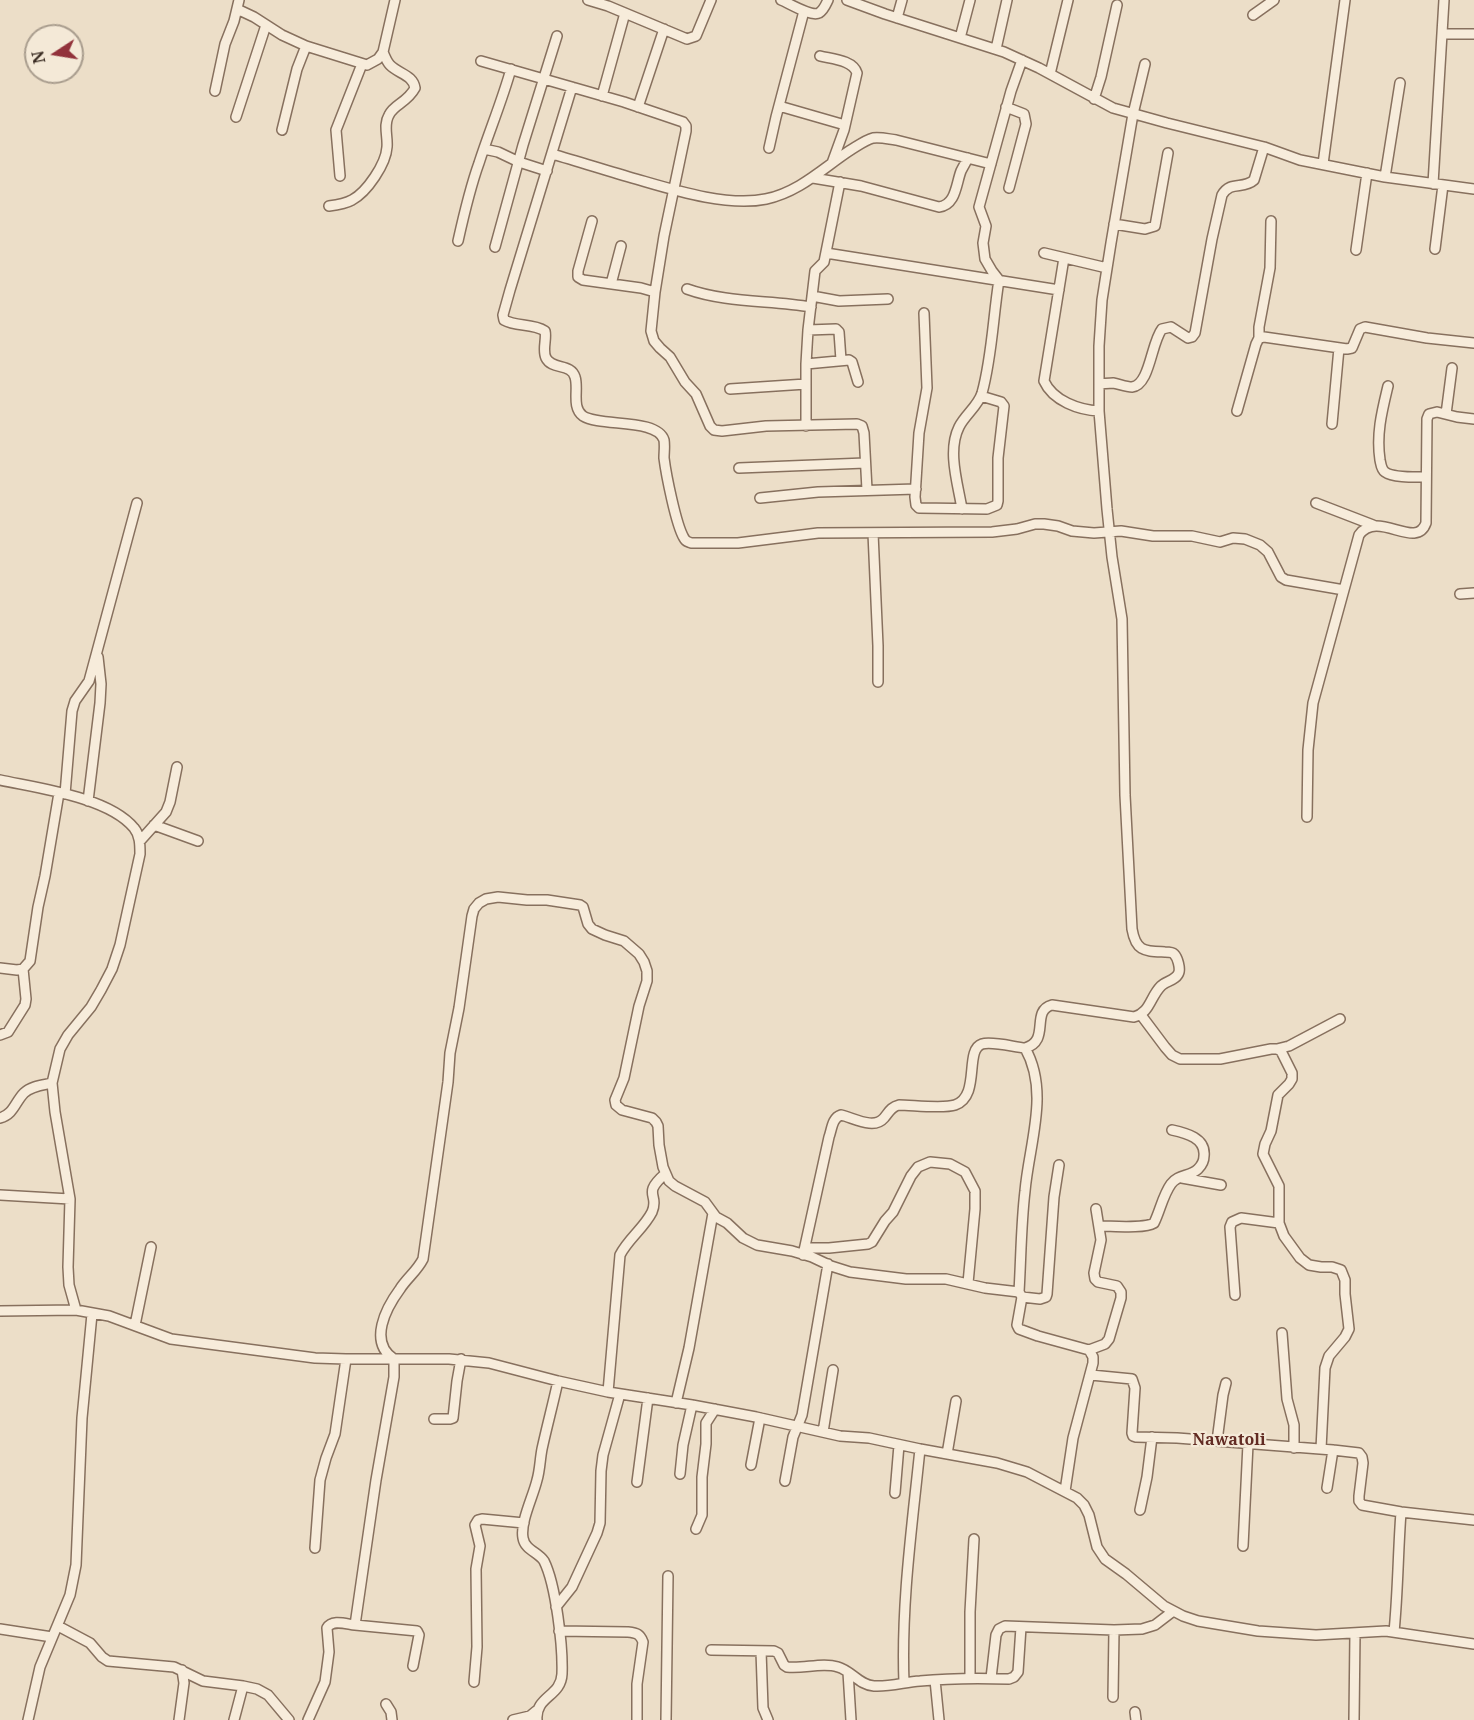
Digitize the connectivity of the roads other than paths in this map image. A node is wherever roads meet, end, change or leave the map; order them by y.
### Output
1 (395, 0) edge
2 (588, 0) edge
3 (711, 0) edge
4 (780, 0) edge
5 (828, 0) edge
6 (847, 0) edge
7 (902, 0) edge
8 (970, 0) edge
9 (1007, 0) edge
10 (1068, 0) edge
11 (1274, 0) edge
12 (1345, 0) edge
13 (1444, 0) edge
14 (238, 5) edge
15 (1117, 5) dead end
16 (804, 11) junction
17 (625, 13) junction
18 (1253, 15) dead end
19 (897, 18) junction
20 (266, 25) junction
21 (664, 29) junction
22 (1442, 34) junction
23 (1474, 34) edge
24 (557, 36) dead end
25 (960, 38) junction
26 (306, 46) junction
27 (996, 49) junction
28 (383, 52) junction
29 (820, 56) dead end
30 (1022, 60) junction
31 (481, 61) dead end
32 (362, 64) junction
33 (1145, 64) dead end
34 (511, 69) junction
35 (1050, 74) junction
36 (544, 79) junction
37 (1400, 83) dead end
38 (572, 87) junction
39 (215, 91) dead end
40 (602, 96) junction
41 (1094, 99) junction
42 (778, 106) junction
43 (638, 107) junction
44 (1006, 107) junction
45 (1133, 114) junction
46 (236, 117) dead end
47 (846, 124) junction
48 (282, 130) dead end
49 (1264, 147) junction
50 (769, 148) dead end
51 (484, 149) junction
52 (1168, 153) dead end
53 (552, 154) junction
54 (968, 158) junction
55 (519, 162) junction
56 (831, 164) junction
57 (991, 164) junction
58 (1323, 164) junction
59 (547, 171) junction
60 (1367, 173) junction
61 (340, 176) dead end
62 (1385, 177) junction
63 (813, 178) junction
64 (840, 182) junction
65 (1438, 185) junction
66 (1009, 188) dead end
67 (1474, 189) edge
68 (673, 190) junction
69 (329, 206) dead end
70 (592, 221) dead end
71 (1271, 221) dead end
72 (1114, 224) junction
73 (458, 241) dead end
74 (621, 246) dead end
75 (495, 247) dead end
76 (1435, 249) dead end
77 (1356, 250) dead end
78 (826, 253) junction
79 (1044, 253) dead end
80 (1064, 258) junction
81 (1107, 268) junction
82 (999, 280) junction
83 (611, 284) junction
84 (687, 289) dead end
85 (1059, 290) junction
86 (655, 292) junction
87 (812, 296) junction
88 (888, 299) dead end
89 (811, 307) junction
90 (924, 313) dead end
91 (808, 330) junction
92 (1259, 338) junction
93 (1474, 343) edge
94 (1339, 348) junction
95 (841, 360) junction
96 (806, 364) junction
97 (1452, 368) dead end
98 (858, 382) dead end
99 (806, 384) junction
100 (1098, 384) junction
101 (1388, 386) dead end
102 (730, 389) dead end
103 (981, 396) junction
104 (1099, 411) junction
105 (1237, 411) dead end
106 (1446, 414) junction
107 (1474, 419) edge
108 (1332, 424) dead end
109 (806, 426) junction
110 (865, 463) junction
111 (739, 468) dead end
112 (1426, 477) junction
113 (916, 489) junction
114 (867, 490) junction
115 (760, 498) dead end
116 (137, 503) dead end
117 (1316, 503) dead end
118 (962, 509) junction
119 (1373, 525) junction
120 (1109, 532) junction
121 (873, 533) junction
122 (1344, 590) junction
123 (1474, 593) edge
124 (1460, 594) dead end
125 (98, 654) junction
126 (878, 682) dead end
127 (177, 767) dead end
128 (0, 780) edge
129 (62, 794) junction
130 (88, 801) junction
131 (1307, 817) dead end
132 (154, 825) junction
133 (140, 841) junction
134 (198, 841) dead end
135 (0, 968) edge
136 (23, 969) junction
137 (1141, 1015) junction
138 (1340, 1019) dead end
139 (0, 1035) edge
140 (1025, 1048) junction
141 (1277, 1049) junction
142 (52, 1083) junction
143 (0, 1118) edge
144 (1172, 1130) dead end
145 (1059, 1165) dead end
146 (665, 1174) junction
147 (1178, 1178) junction
148 (1221, 1185) dead end
149 (0, 1195) edge
150 (70, 1199) junction
151 (1096, 1209) dead end
152 (713, 1213) junction
153 (1279, 1223) junction
154 (1099, 1226) junction
155 (151, 1247) dead end
156 (804, 1251) junction
157 (828, 1264) junction
158 (968, 1283) junction
159 (1021, 1294) junction
160 (1235, 1295) dead end
161 (76, 1310) junction
162 (0, 1311) edge
163 (92, 1314) junction
164 (135, 1325) junction
165 (1282, 1333) dead end
166 (1089, 1350) junction
167 (346, 1359) junction
168 (394, 1359) junction
169 (461, 1359) junction
170 (833, 1370) dead end
171 (1091, 1375) junction
172 (558, 1381) junction
173 (1226, 1383) dead end
174 (608, 1392) junction
175 (620, 1394) junction
176 (648, 1398) junction
177 (956, 1401) dead end
178 (676, 1403) junction
179 (692, 1405) junction
180 (715, 1409) junction
181 (760, 1418) junction
182 (434, 1419) dead end
183 (798, 1426) junction
184 (823, 1432) junction
185 (1152, 1437) junction
186 (1217, 1442) junction
187 (1248, 1443) junction
188 (899, 1445) junction
189 (1294, 1448) junction
190 (920, 1449) junction
191 (1321, 1449) junction
192 (1333, 1450) junction
193 (947, 1454) junction
194 (751, 1466) dead end
195 (680, 1473) dead end
196 (785, 1480) dead end
197 (637, 1482) dead end
198 (1327, 1488) dead end
199 (1065, 1491) junction
200 (895, 1493) dead end
201 (1140, 1510) dead end
202 (1401, 1512) junction
203 (1474, 1521) edge
204 (524, 1523) junction
205 (696, 1529) dead end
206 (974, 1539) dead end
207 (1243, 1546) dead end
208 (315, 1548) dead end
209 (668, 1576) dead end
210 (556, 1608) junction
211 (1172, 1612) junction
212 (355, 1625) junction
213 (58, 1626) junction
214 (1021, 1627) junction
215 (0, 1629) edge
216 (1114, 1630) junction
217 (559, 1631) junction
218 (1394, 1632) junction
219 (1355, 1633) junction
220 (52, 1638) junction
221 (1474, 1644) edge
222 (711, 1650) dead end
223 (761, 1651) junction
224 (413, 1666) dead end
225 (182, 1670) junction
226 (848, 1672) junction
227 (970, 1678) junction
228 (991, 1678) junction
229 (935, 1680) junction
230 (474, 1682) dead end
231 (904, 1683) junction
232 (243, 1686) junction
233 (1113, 1697) dead end
234 (386, 1704) dead end
235 (537, 1716) edge
236 (28, 1720) edge
237 (179, 1720) edge
238 (234, 1720) edge
239 (289, 1720) edge
240 (308, 1720) edge
241 (392, 1720) edge
242 (513, 1720) edge
243 (637, 1720) edge
244 (666, 1720) edge
245 (768, 1720) edge
246 (851, 1720) edge
247 (939, 1720) edge
248 (1354, 1720) edge

1 - 28 street
2 - 17 street
3 - 21 street
4 - 16 street
5 - 16 street
6 - 19 street
7 - 19 street
8 - 25 street
9 - 27 street
10 - 35 street
11 - 18 street
12 - 58 street
13 - 22 street
14 - 20 street
14 - 39 street
15 - 41 street
16 - 42 street
17 - 21 street
17 - 40 street
19 - 25 street
20 - 26 street
20 - 46 street
21 - 43 street
22 - 23 street
22 - 65 street
24 - 36 street
25 - 27 street
26 - 32 street
26 - 48 street
27 - 30 street
28 - 32 street
28 - 69 street
29 - 47 street
30 - 35 street
30 - 44 street
31 - 34 street
32 - 61 street
33 - 45 street
34 - 36 street
34 - 51 street
35 - 41 street
36 - 38 street
36 - 55 street
37 - 62 street
38 - 40 street
38 - 53 street
40 - 43 street
41 - 45 street
42 - 47 street
42 - 50 street
43 - 68 street
44 - 57 street
44 - 66 street
45 - 49 street
45 - 72 street
47 - 56 street
49 - 58 street
49 - 100 street
51 - 55 street
51 - 73 street
52 - 72 street
53 - 59 street
53 - 68 street
54 - 56 street
54 - 57 street
54 - 64 street
55 - 59 street
55 - 75 street
56 - 63 street
57 - 82 street
58 - 60 street
59 - 121 street
60 - 62 street
60 - 77 street
62 - 65 street
63 - 64 street
63 - 68 street
64 - 78 street
65 - 67 street
65 - 76 street
68 - 86 street
70 - 83 street
71 - 92 street
72 - 81 street
74 - 83 street
78 - 82 street
78 - 87 street
79 - 80 street
80 - 81 street
80 - 85 street
81 - 100 street
82 - 85 street
82 - 103 street
83 - 86 street
84 - 89 street
85 - 104 street
86 - 109 street
87 - 88 street
87 - 89 street
89 - 91 street
90 - 113 street
91 - 95 street
91 - 96 street
92 - 94 street
92 - 105 street
93 - 94 street
94 - 108 street
95 - 96 street
95 - 98 street
96 - 99 street
97 - 106 street
99 - 102 street
99 - 109 street
100 - 104 street
101 - 112 street
103 - 118 street
103 - 118 street
104 - 120 street
106 - 107 street
106 - 112 street
109 - 110 street
110 - 111 street
110 - 114 street
112 - 119 street
113 - 114 street
113 - 118 street
114 - 115 street
116 - 125 street
117 - 119 street
119 - 122 street
120 - 121 street
120 - 122 street
120 - 137 street
121 - 126 street
122 - 131 street
123 - 124 street
125 - 129 street
125 - 130 street
127 - 132 street
128 - 129 street
129 - 130 street
129 - 136 street
130 - 133 street
132 - 133 street
132 - 134 street
133 - 142 street
135 - 136 street
136 - 139 street
137 - 140 street
137 - 141 street
138 - 141 street
140 - 156 street
140 - 159 street
141 - 153 street
142 - 143 street
142 - 150 street
144 - 147 street
145 - 159 street
146 - 152 street
146 - 168 street
146 - 174 street
147 - 148 street
147 - 154 street
149 - 150 street
150 - 161 street
151 - 154 street
152 - 156 street
152 - 178 street
153 - 160 street
153 - 191 street
154 - 166 street
155 - 164 street
156 - 157 street
156 - 158 street
157 - 158 street
157 - 183 street
158 - 159 street
159 - 166 street
161 - 162 street
161 - 163 street
163 - 164 street
163 - 213 street
164 - 167 street
165 - 189 street
166 - 171 street
167 - 168 street
167 - 208 street
168 - 169 street
168 - 212 street
169 - 172 street
169 - 182 street
170 - 184 street
171 - 185 street
171 - 199 street
172 - 174 street
172 - 204 street
173 - 186 street
174 - 175 street
175 - 176 street
175 - 210 street
176 - 178 street
176 - 197 street
177 - 193 street
178 - 179 street
179 - 180 street
179 - 195 street
180 - 181 street
180 - 205 street
181 - 183 street
181 - 194 street
183 - 184 street
183 - 196 street
184 - 188 street
185 - 186 street
185 - 201 street
186 - 187 street
187 - 189 street
187 - 207 street
188 - 190 street
188 - 200 street
189 - 191 street
190 - 193 street
190 - 231 street
191 - 192 street
192 - 198 street
192 - 202 street
193 - 199 street
199 - 211 street
202 - 203 street
202 - 218 street
204 - 210 street
204 - 230 street
206 - 227 street
209 - 244 street
210 - 217 street
211 - 216 street
211 - 219 street
212 - 224 street
212 - 240 street
213 - 220 street
213 - 225 street
214 - 216 street
214 - 228 street
214 - 228 street
215 - 220 street
216 - 233 street
217 - 235 street
217 - 243 street
218 - 219 street
218 - 221 street
219 - 248 street
220 - 236 street
222 - 223 street
223 - 226 street
223 - 245 street
225 - 232 street
225 - 237 street
226 - 231 street
226 - 246 street
227 - 228 street
227 - 229 street
229 - 231 street
229 - 247 street
232 - 238 street
232 - 239 street
234 - 241 street
235 - 242 street

